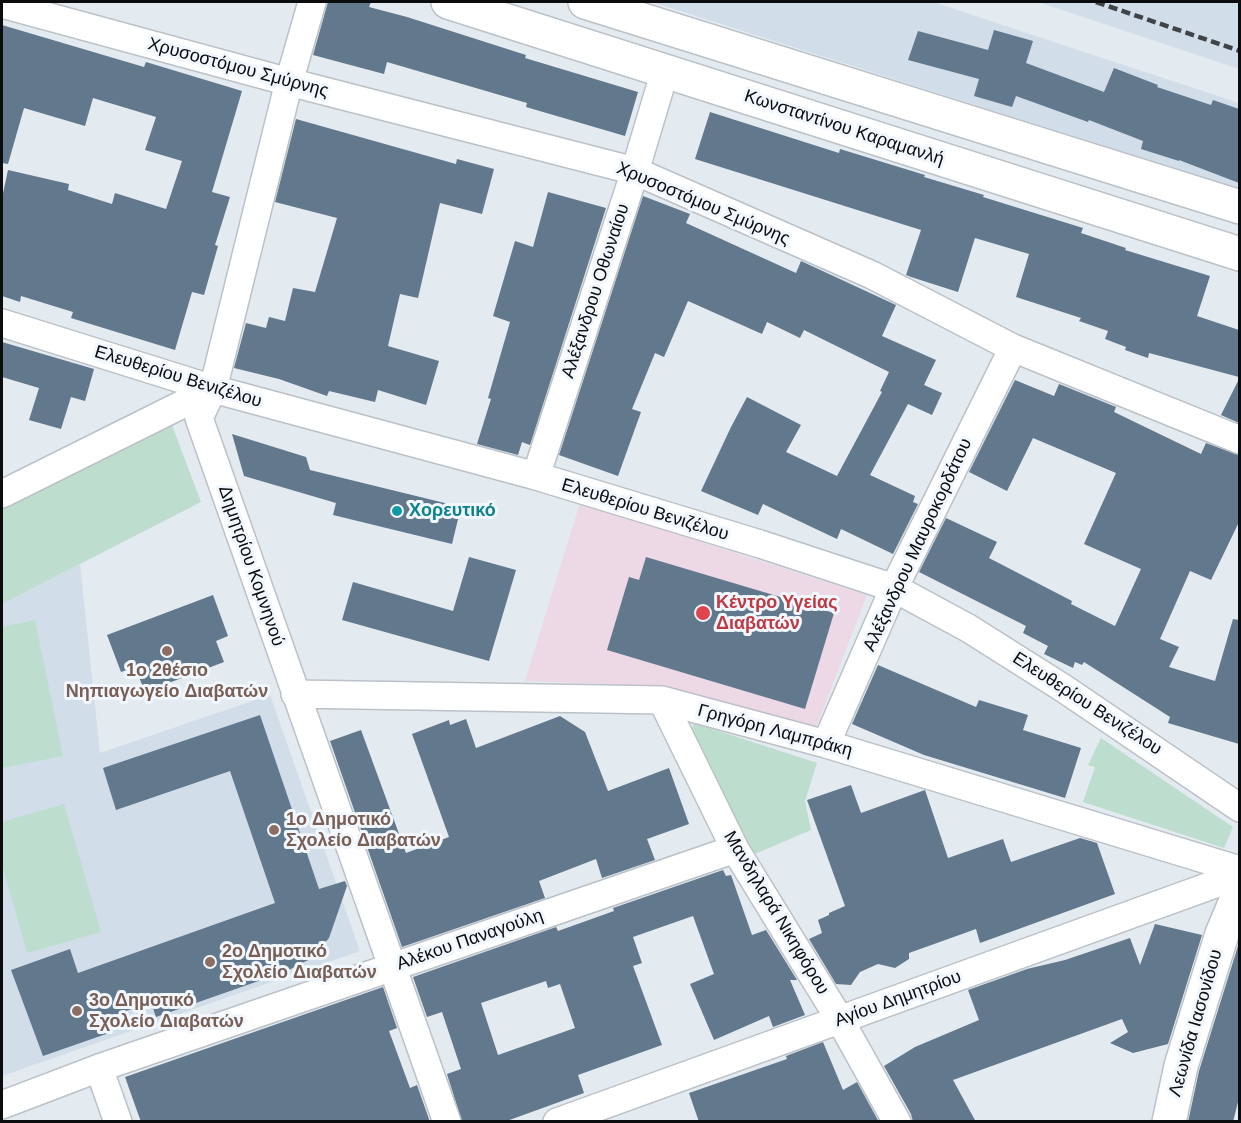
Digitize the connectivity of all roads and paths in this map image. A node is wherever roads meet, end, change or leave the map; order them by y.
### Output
1 (312, 2) edge
2 (448, 2) edge
3 (585, 2) edge
4 (2, 4) edge
5 (665, 71) junction
6 (289, 82) junction
7 (635, 171) junction
8 (1239, 207) edge
9 (1239, 254) edge
10 (2, 323) edge
11 (1013, 348) junction
12 (213, 389) junction
13 (1239, 440) edge
14 (536, 476) junction
15 (2, 494) edge
16 (894, 588) junction
17 (295, 694) junction
18 (662, 700) junction
19 (826, 744) junction
20 (1239, 808) edge
21 (735, 849) junction
22 (1239, 889) edge
23 (393, 967) junction
24 (840, 1020) junction
25 (99, 1068) junction
26 (2, 1105) edge
27 (118, 1122) edge
28 (447, 1122) edge
29 (557, 1122) edge
30 (897, 1122) edge
31 (1169, 1122) edge

1 - 6 street, Δημητρίου Κομνηνού
2 - 5 main road, Κωνσταντίνου Καραμανλή
3 - 8 main road
4 - 6 street, Χρυσοστόμου Σμύρνης
5 - 7 street, Αλέξανδρου Οθωναίου
5 - 9 main road, Κωνσταντίνου Καραμανλή
6 - 7 street, Χρυσοστόμου Σμύρνης
6 - 12 street, Δημητρίου Κομνηνού
7 - 11 street, Χρυσοστόμου Σμύρνης
7 - 14 street, Αλέξανδρου Οθωναίου
10 - 12 street, Ελευθερίου Βενιζέλου
11 - 13 street, Χρυσοστόμου Σμύρνης
11 - 16 street, Αλέξανδρου Μαυροκορδάτου
12 - 14 street, Ελευθερίου Βενιζέλου
12 - 15 street
12 - 17 street, Δημητρίου Κομνηνού
14 - 16 street, Ελευθερίου Βενιζέλου
16 - 19 street, Αλέξανδρου Μαυροκορδάτου
16 - 20 street, Ελευθερίου Βενιζέλου
17 - 18 street, Γρηγόρη Λαμπράκη
17 - 23 street, Δημητρίου Κομνηνού
18 - 19 street, Γρηγόρη Λαμπράκη
18 - 21 street, Μανδηλαρά Νικηφόρου
19 - 22 street, Γρηγόρη Λαμπράκη
21 - 23 street, Αλέκου Παναγούλη
21 - 24 street, Μανδηλαρά Νικηφόρου
22 - 24 street, Αγίου Δημητρίου
22 - 31 main road, Λεωνίδα Ιασονίδου
23 - 25 street, Αλέκου Παναγούλη
23 - 28 street, Δημητρίου Κομνηνού
24 - 29 street, Αγίου Δημητρίου
24 - 30 street, Μανδηλαρά Νικηφόρου
25 - 26 street, Αλέκου Παναγούλη
25 - 27 street

